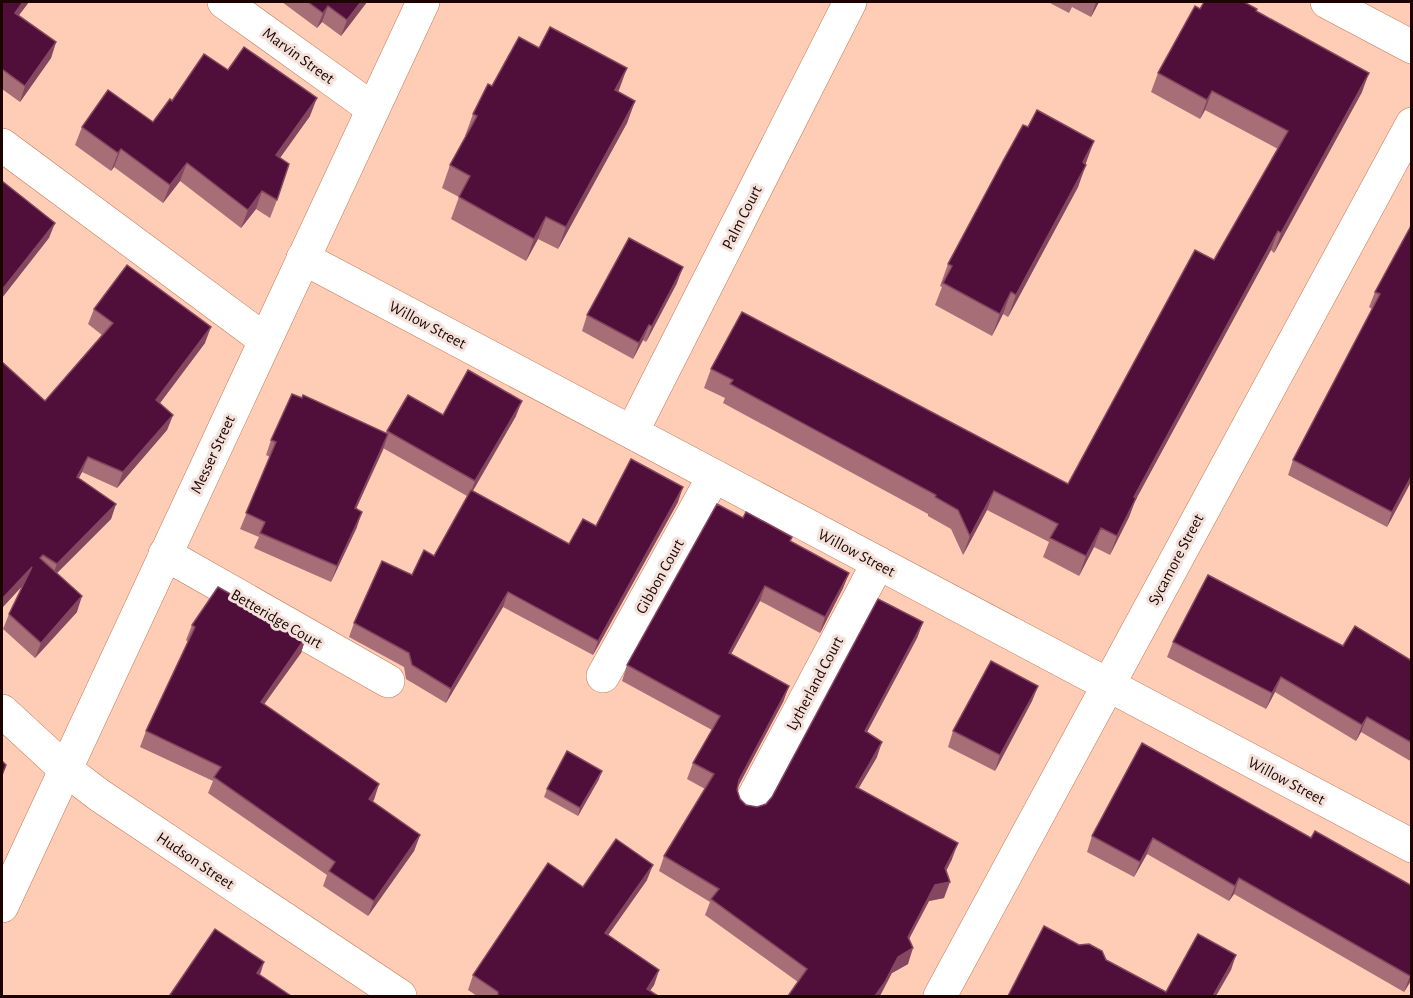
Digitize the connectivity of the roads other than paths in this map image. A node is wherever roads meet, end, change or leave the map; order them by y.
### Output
1 (224, 2) edge
2 (423, 2) edge
3 (850, 2) edge
4 (1327, 2) edge
5 (1412, 47) edge
6 (373, 109) junction
7 (1412, 124) edge
8 (2, 145) edge
9 (303, 258) junction
10 (265, 340) junction
11 (632, 432) junction
12 (714, 476) junction
13 (165, 554) junction
14 (878, 563) junction
15 (603, 676) dead end
16 (388, 681) dead end
17 (1107, 684) junction
18 (2, 711) edge
19 (65, 769) junction
20 (750, 804) edge
21 (1412, 846) edge
22 (2, 906) edge
23 (400, 996) edge
24 (940, 996) edge

1 - 6 street, Marvin Street
2 - 6 street, Messer Street
3 - 11 street, Palm Court
4 - 5 street
6 - 9 street, Messer Street
7 - 17 street, Sycamore Street
8 - 10 street
9 - 10 street, Messer Street
9 - 11 street, Willow Street
10 - 13 street, Messer Street
11 - 12 street, Willow Street
12 - 14 street, Willow Street
12 - 15 street, Gibbon Court
13 - 16 street, Betteridge Court
13 - 19 street, Messer Street
14 - 17 street, Willow Street
14 - 20 street, Lytherland Court
17 - 21 street, Willow Street
17 - 24 street, Sycamore Street
18 - 19 street, Hudson Street
19 - 22 street, Messer Street
19 - 23 street, Hudson Street

